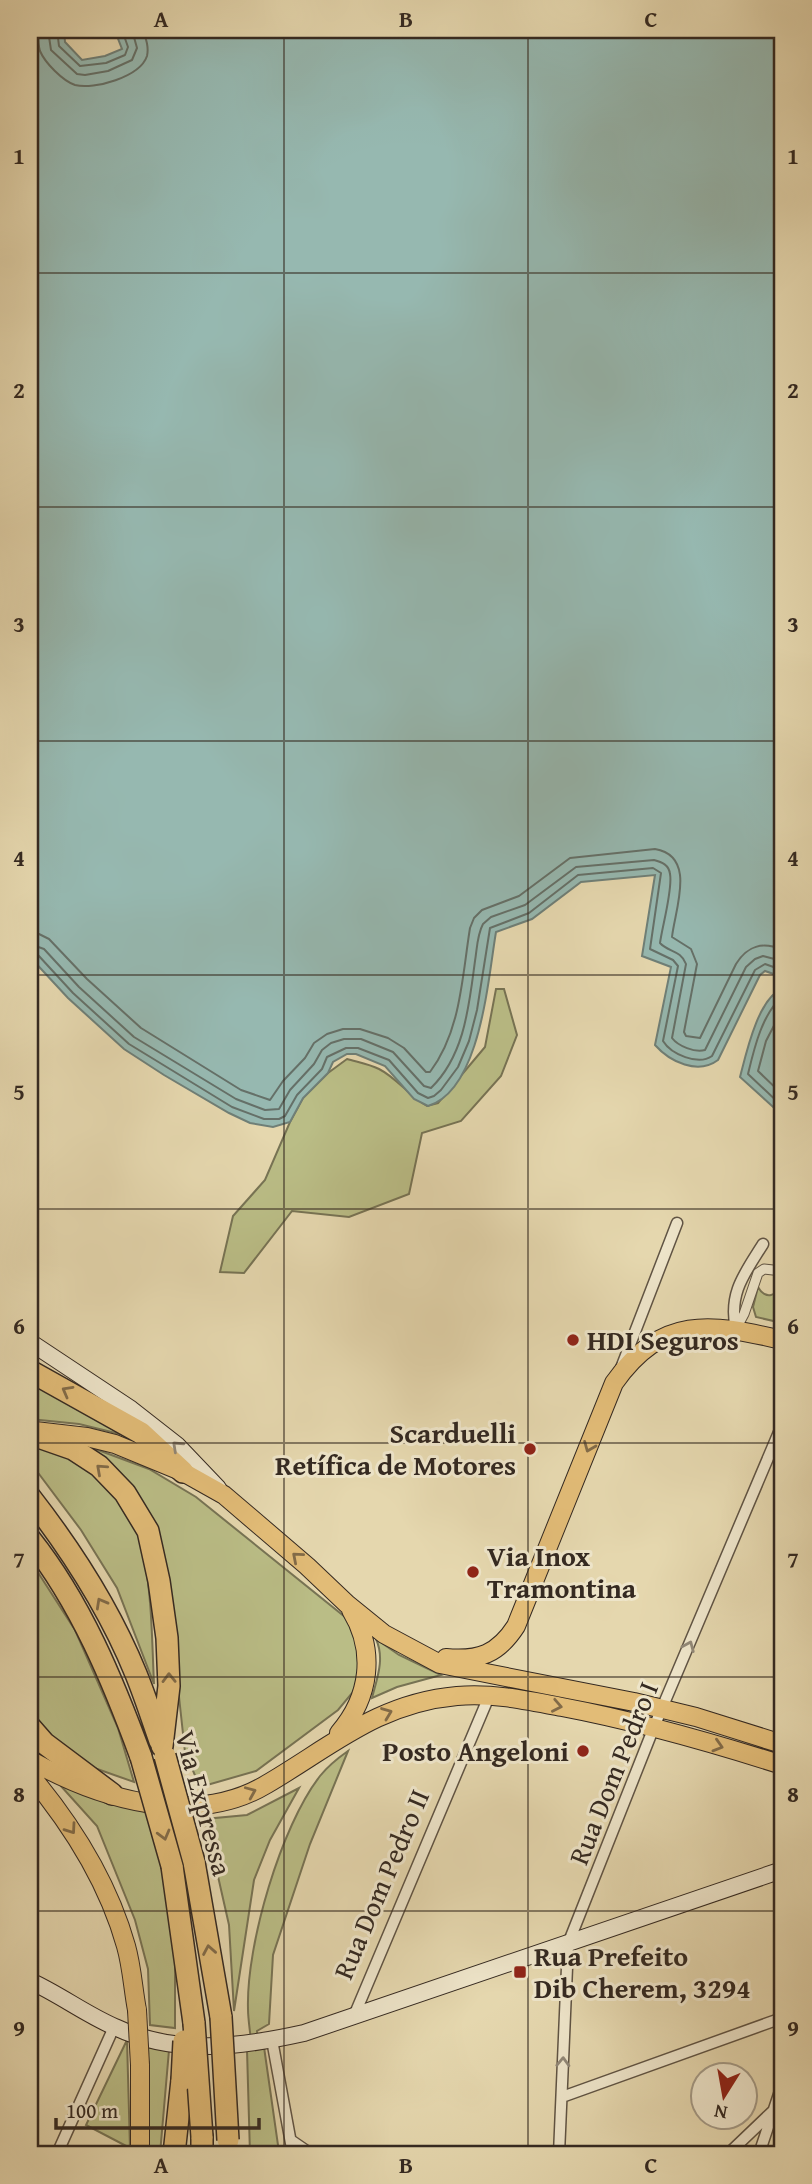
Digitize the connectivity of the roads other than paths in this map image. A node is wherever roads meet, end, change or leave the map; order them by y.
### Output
1 (677, 1223) dead end
2 (763, 1244) dead end
3 (782, 1271) edge
4 (736, 1329) junction
5 (634, 1333) junction
6 (782, 1340) edge
7 (30, 1342) edge
8 (640, 1352) junction
9 (30, 1371) edge
10 (614, 1383) junction
11 (782, 1425) edge
12 (30, 1433) edge
13 (183, 1472) junction
14 (224, 1495) junction
15 (30, 1497) edge
16 (30, 1539) edge
17 (347, 1604) junction
18 (422, 1655) junction
19 (490, 1694) junction
20 (663, 1709) junction
21 (30, 1727) edge
22 (654, 1727) junction
23 (782, 1744) edge
24 (327, 1745) junction
25 (164, 1751) junction
26 (30, 1760) edge
27 (782, 1765) edge
28 (30, 1774) edge
29 (112, 1794) junction
30 (782, 1870) edge
31 (568, 1944) junction
32 (30, 1980) edge
33 (354, 2016) junction
34 (782, 2018) edge
35 (190, 2022) junction
36 (114, 2027) junction
37 (272, 2040) junction
38 (782, 2085) edge
39 (562, 2097) junction
40 (775, 2109) junction
41 (292, 2141) junction
42 (202, 2146) edge
43 (228, 2147) edge
44 (57, 2154) edge
45 (140, 2154) edge
46 (174, 2154) edge
47 (293, 2154) edge
48 (311, 2154) edge
49 (559, 2154) edge
50 (727, 2154) edge
51 (759, 2154) edge

1 - 5 street
2 - 4 street
3 - 4 street
4 - 6 main road
4 - 8 main road
5 - 8 street
5 - 10 street
14 -> 7 main road
8 - 10 main road
13 -> 9 highway
10 -> 18 main road
20 -> 11 street, Rua Dom Pedro I
12 - 13 main road
25 -> 12 highway
13 - 14 main road
17 -> 14 main road
25 -> 15 highway, Via Expressa
16 -> 35 highway, Via Expressa, bridge
17 - 18 main road
17 - 24 main road
18 - 20 main road
19 -> 22 main road
24 -> 19 main road
19 - 33 street, Rua Dom Pedro II
20 - 22 street, Rua Dom Pedro I
20 - 23 main road
21 - 29 highway
22 -> 27 main road
22 - 31 street, Rua Dom Pedro I
29 -> 24 main road
43 -> 25 highway, Via Expressa, bridge
26 - 29 main road
28 -> 45 main road, bridge
30 - 31 main road
31 - 33 main road
39 -> 31 street, Rua Dom Pedro I
32 - 36 main road
33 - 37 main road
34 - 39 street
35 - 42 highway, Via Expressa, bridge
35 - 46 highway, bridge
36 - 37 main road
36 - 44 street
37 - 41 street
38 - 40 street
39 - 49 street, Rua Dom Pedro I
40 - 50 street
40 - 51 street
41 - 47 street
41 - 48 street

